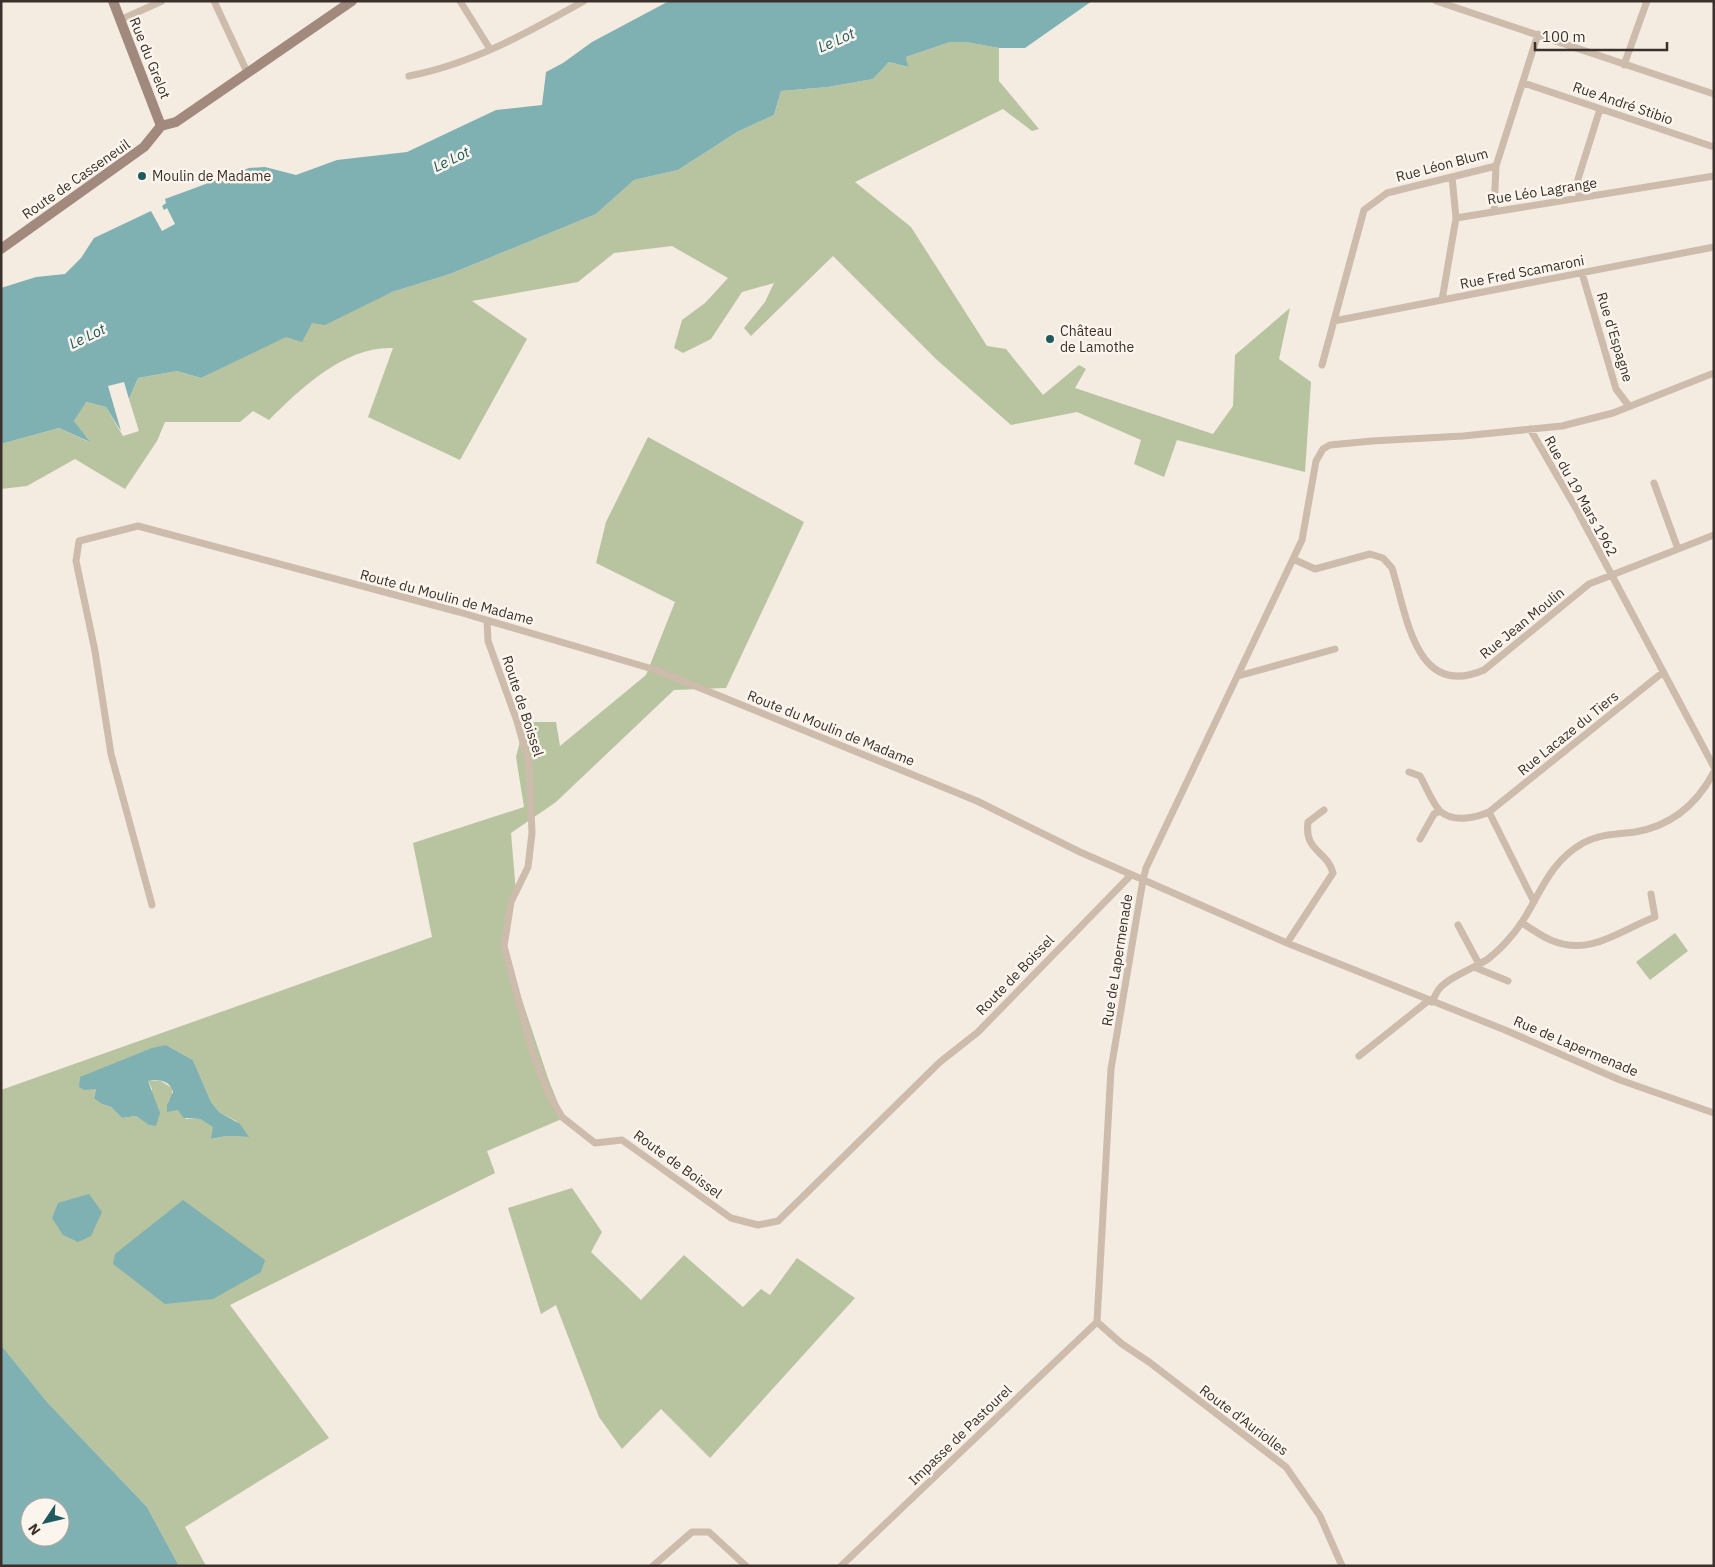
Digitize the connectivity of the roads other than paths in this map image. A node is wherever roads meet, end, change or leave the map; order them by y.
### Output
1 (113, 1) edge
2 (162, 1) edge
3 (214, 1) edge
4 (352, 1) edge
5 (460, 1) edge
6 (584, 1) edge
7 (1436, 1) edge
8 (1647, 1) edge
9 (120, 20) junction
10 (1538, 34) junction
11 (490, 49) junction
12 (1624, 65) junction
13 (248, 74) junction
14 (409, 76) dead end
15 (1524, 83) junction
16 (1714, 94) edge
17 (1600, 108) junction
18 (161, 126) junction
19 (1714, 147) edge
20 (1496, 166) junction
21 (1714, 176) edge
22 (1452, 177) junction
23 (1579, 197) junction
24 (1494, 212) junction
25 (1456, 218) junction
26 (1714, 247) edge
27 (1, 249) edge
28 (1582, 273) junction
29 (1442, 300) junction
30 (1334, 320) junction
31 (1322, 364) dead end
32 (1714, 373) edge
33 (1629, 406) junction
34 (1530, 429) junction
35 (1654, 483) dead end
36 (1714, 535) edge
37 (1678, 549) junction
38 (1293, 559) junction
39 (1611, 574) junction
40 (487, 620) junction
41 (1335, 649) dead end
42 (1662, 674) junction
43 (1238, 676) junction
44 (1714, 767) edge
45 (1409, 772) dead end
46 (1714, 772) edge
47 (1324, 810) dead end
48 (1440, 811) junction
49 (1489, 812) junction
50 (1420, 840) dead end
51 (1131, 875) junction
52 (1142, 880) junction
53 (1651, 894) dead end
54 (1534, 902) junction
55 (152, 905) dead end
56 (1522, 923) junction
57 (1458, 925) dead end
58 (1287, 943) junction
59 (1476, 965) junction
60 (1508, 981) dead end
61 (1430, 1002) junction
62 (1359, 1056) dead end
63 (1714, 1113) edge
64 (1097, 1322) junction
65 (654, 1566) edge
66 (746, 1566) edge
67 (841, 1566) edge
68 (1342, 1566) edge

1 - 9 main road, Rue du Grelot
2 - 9 street
3 - 13 street
4 - 13 main road
5 - 11 street
6 - 11 street
7 - 10 street
8 - 12 street
9 - 18 main road, Rue du Grelot
10 - 12 street
10 - 15 street, Rue Léon Blum
11 - 14 street
12 - 16 street
13 - 18 main road
15 - 17 street, Rue André Stibio
15 - 20 street, Rue Léon Blum
17 - 19 street, Rue André Stibio
17 - 23 street
18 - 27 main road, Route de Casseneuil
20 - 22 street, Rue Léon Blum
20 - 24 street
21 - 23 street, Rue Léo Lagrange
22 - 25 street
22 - 30 street, Rue Léon Blum
23 - 24 street, Rue Léo Lagrange
24 - 25 street, Rue Léo Lagrange
25 - 29 street
26 - 28 street, Rue Fred Scamaroni
28 - 29 street, Rue Fred Scamaroni
28 - 33 street, Rue d'Espagne
29 - 30 street, Rue Fred Scamaroni
30 - 31 street, Rue Léon Blum
32 - 33 street
33 - 34 street
34 - 38 street
34 - 39 street, Rue du 19 Mars 1962
35 - 37 street
36 - 37 street, Rue Jean Moulin
37 - 39 street, Rue Jean Moulin
38 - 39 street, Rue Jean Moulin
38 - 43 street
39 - 42 street
40 - 51 street, Route du Moulin de Madame
40 - 51 street, Route de Boissel
40 - 55 street, Route du Moulin de Madame
41 - 43 street
42 - 44 street
42 - 49 street, Rue Lacaze du Tiers
43 - 52 street
45 - 48 street
46 - 54 street
47 - 58 street
48 - 49 street
48 - 50 street
49 - 54 street
51 - 52 street, Route du Moulin de Madame
52 - 58 street, Rue de Lapermenade
52 - 64 street, Rue de Lapermenade
53 - 56 street
54 - 56 street
56 - 59 street
57 - 59 street
58 - 61 street, Rue de Lapermenade
59 - 60 street
59 - 61 street
61 - 62 street
61 - 63 street, Rue de Lapermenade
64 - 67 street, Impasse de Pastourel
64 - 68 street, Route d'Auriolles
65 - 66 street

